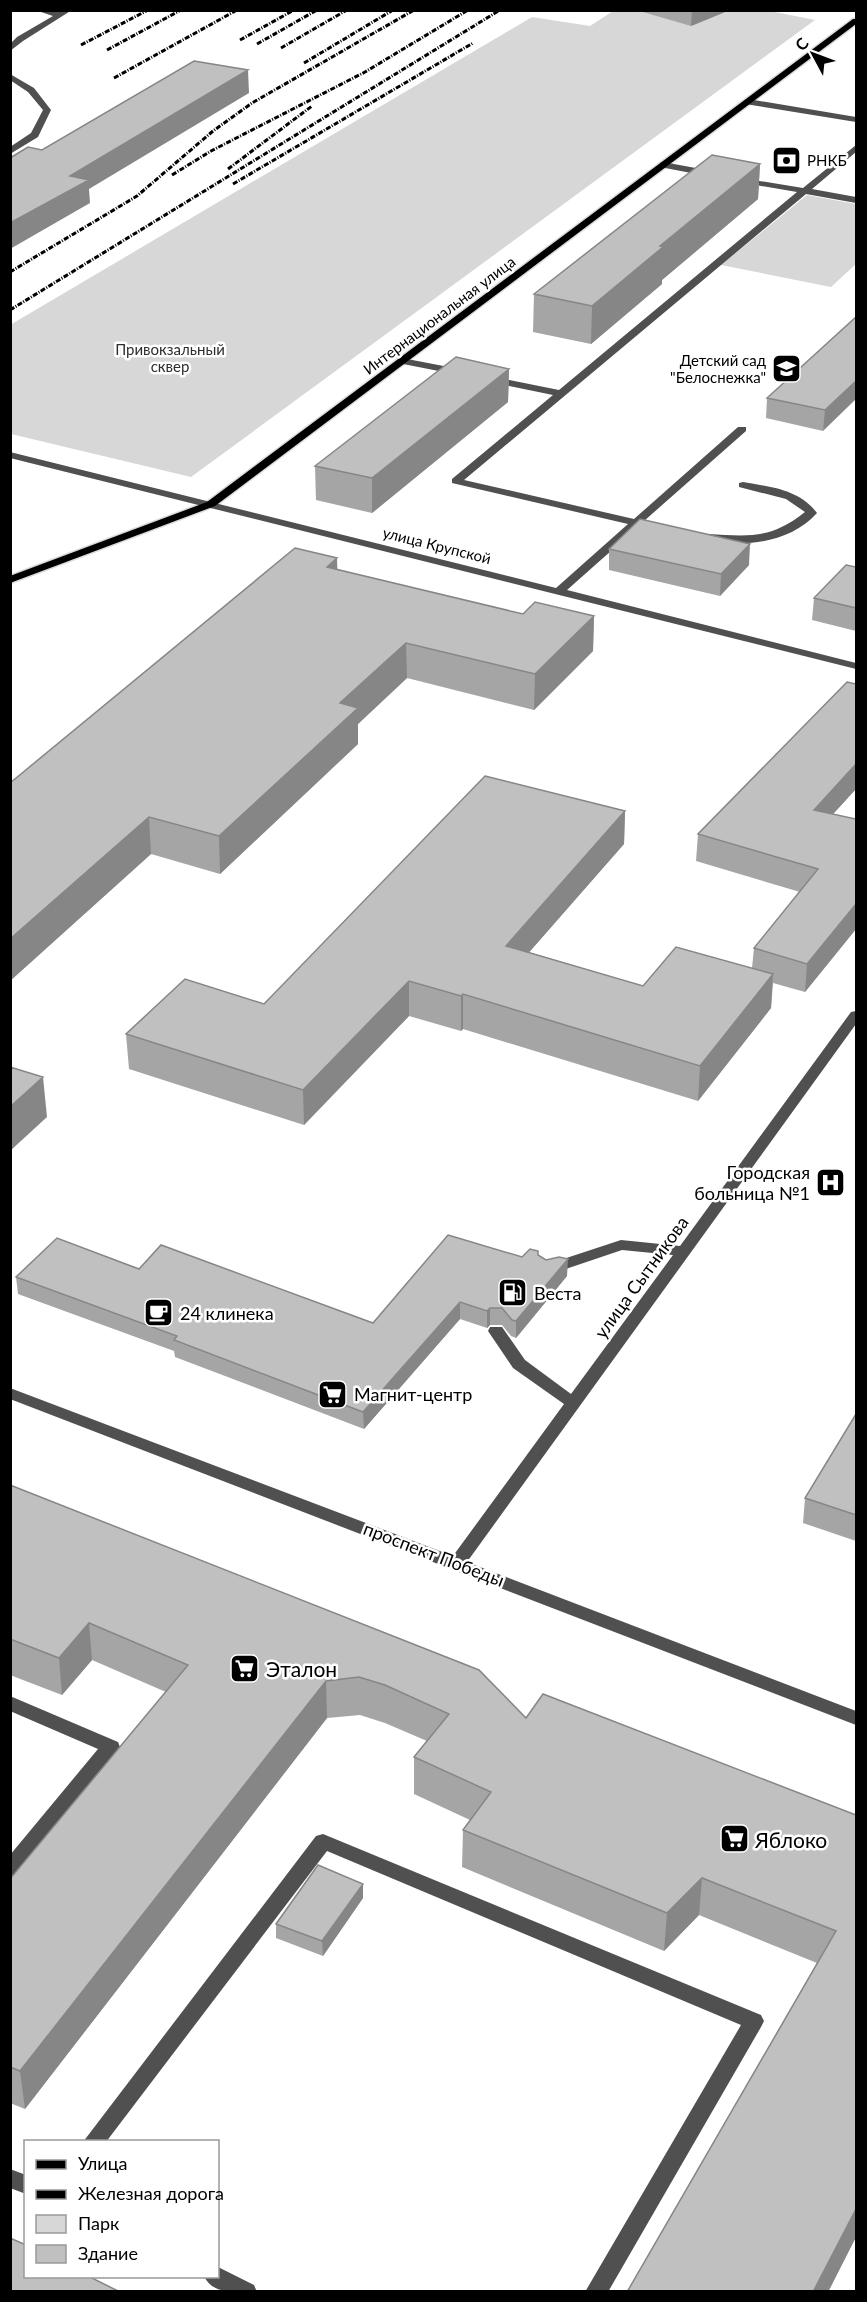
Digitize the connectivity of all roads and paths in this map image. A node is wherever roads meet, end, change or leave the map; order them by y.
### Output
1 (39, 10) edge
2 (64, 13) edge
3 (856, 21) edge
4 (10, 50) edge
5 (10, 76) edge
6 (748, 102) junction
7 (856, 120) edge
8 (856, 148) edge
9 (10, 151) edge
10 (663, 165) junction
11 (804, 191) junction
12 (856, 201) edge
13 (402, 361) junction
14 (559, 393) junction
15 (742, 429) dead end
16 (10, 455) edge
17 (743, 484) dead end
18 (211, 504) junction
19 (634, 522) junction
20 (668, 530) edge
21 (701, 537) edge
22 (10, 580) edge
23 (559, 591) junction
24 (856, 666) edge
25 (856, 1015) edge
26 (684, 1251) junction
27 (547, 1270) edge
28 (496, 1331) dead end
29 (10, 1393) edge
30 (573, 1403) junction
31 (457, 1563) junction
32 (10, 1703) edge
33 (856, 1718) edge
34 (10, 1869) edge
35 (95, 2140) edge
36 (10, 2178) edge
37 (24, 2184) edge
38 (217, 2278) edge
39 (246, 2292) edge
40 (596, 2292) edge

1 - 2 street
2 - 4 street
3 - 6 main road, Интернациональная улица
5 - 9 street
6 - 7 street
6 - 10 main road, Интернациональная улица
8 - 11 street
10 - 11 street
10 - 13 main road, Интернациональная улица
11 - 12 street
11 - 14 street
13 - 14 street
13 - 18 main road, Интернациональная улица
14 - 19 street
15 - 19 street
16 - 18 street, улица Крупской
17 - 21 street
18 - 22 main road, Интернациональная улица
18 - 23 street, улица Крупской
19 - 20 street
19 - 23 street
23 - 24 street, улица Крупской
25 - 26 street, улица Сытникова
26 - 27 street
26 - 30 street, улица Сытникова
28 - 30 street
29 - 31 street, проспект Победы
30 - 31 street, улица Сытникова
31 - 33 street, проспект Победы
32 - 34 street
35 - 40 street
36 - 37 street
38 - 39 street

